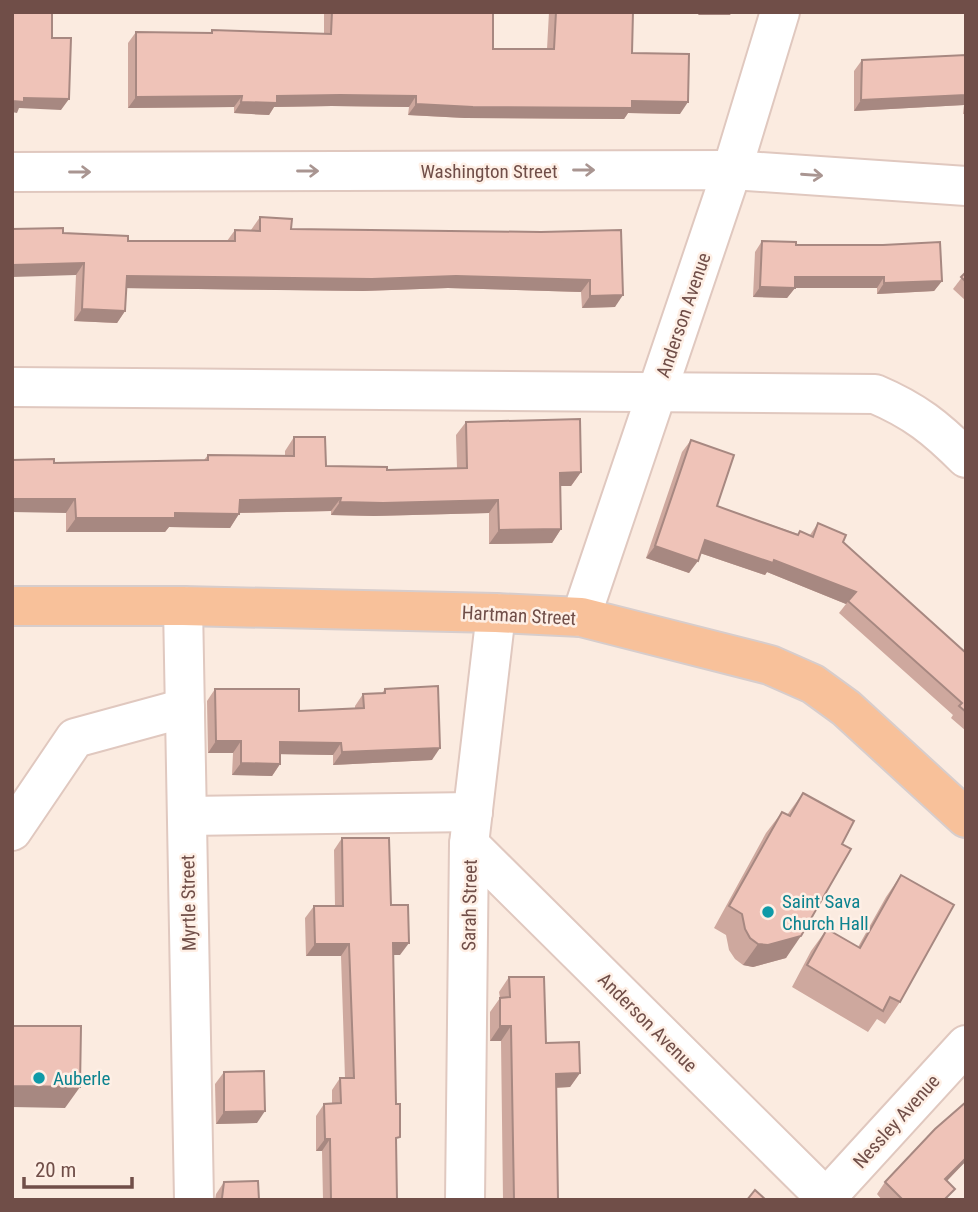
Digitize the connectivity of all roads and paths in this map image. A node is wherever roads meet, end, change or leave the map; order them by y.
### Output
1 (780, 12) edge
2 (732, 170) junction
3 (12, 172) edge
4 (966, 186) edge
5 (12, 387) edge
6 (657, 391) junction
7 (966, 458) edge
8 (12, 606) edge
9 (183, 606) junction
10 (496, 613) junction
11 (581, 617) junction
12 (185, 708) junction
13 (187, 816) junction
14 (966, 818) edge
15 (471, 828) junction
16 (12, 831) edge
17 (966, 1045) edge
18 (827, 1199) edge
19 (194, 1200) edge
20 (465, 1200) edge

1 - 2 street, Anderson Avenue
3 -> 2 street, Washington Street
2 -> 4 street, Washington Street
2 - 6 street, Anderson Avenue
5 - 6 street
6 - 7 street
6 - 11 street, Anderson Avenue
8 - 9 main road, Hartman Street
9 - 10 main road, Hartman Street
9 - 12 street, Myrtle Street
10 - 11 main road, Hartman Street
10 - 15 street, Sarah Street
11 - 14 main road, Hartman Street
12 - 13 street, Myrtle Street
12 - 16 street
13 - 15 street
13 - 19 street, Myrtle Street
15 - 18 street, Anderson Avenue
15 - 20 street, Sarah Street
17 - 18 street, Nessley Avenue

